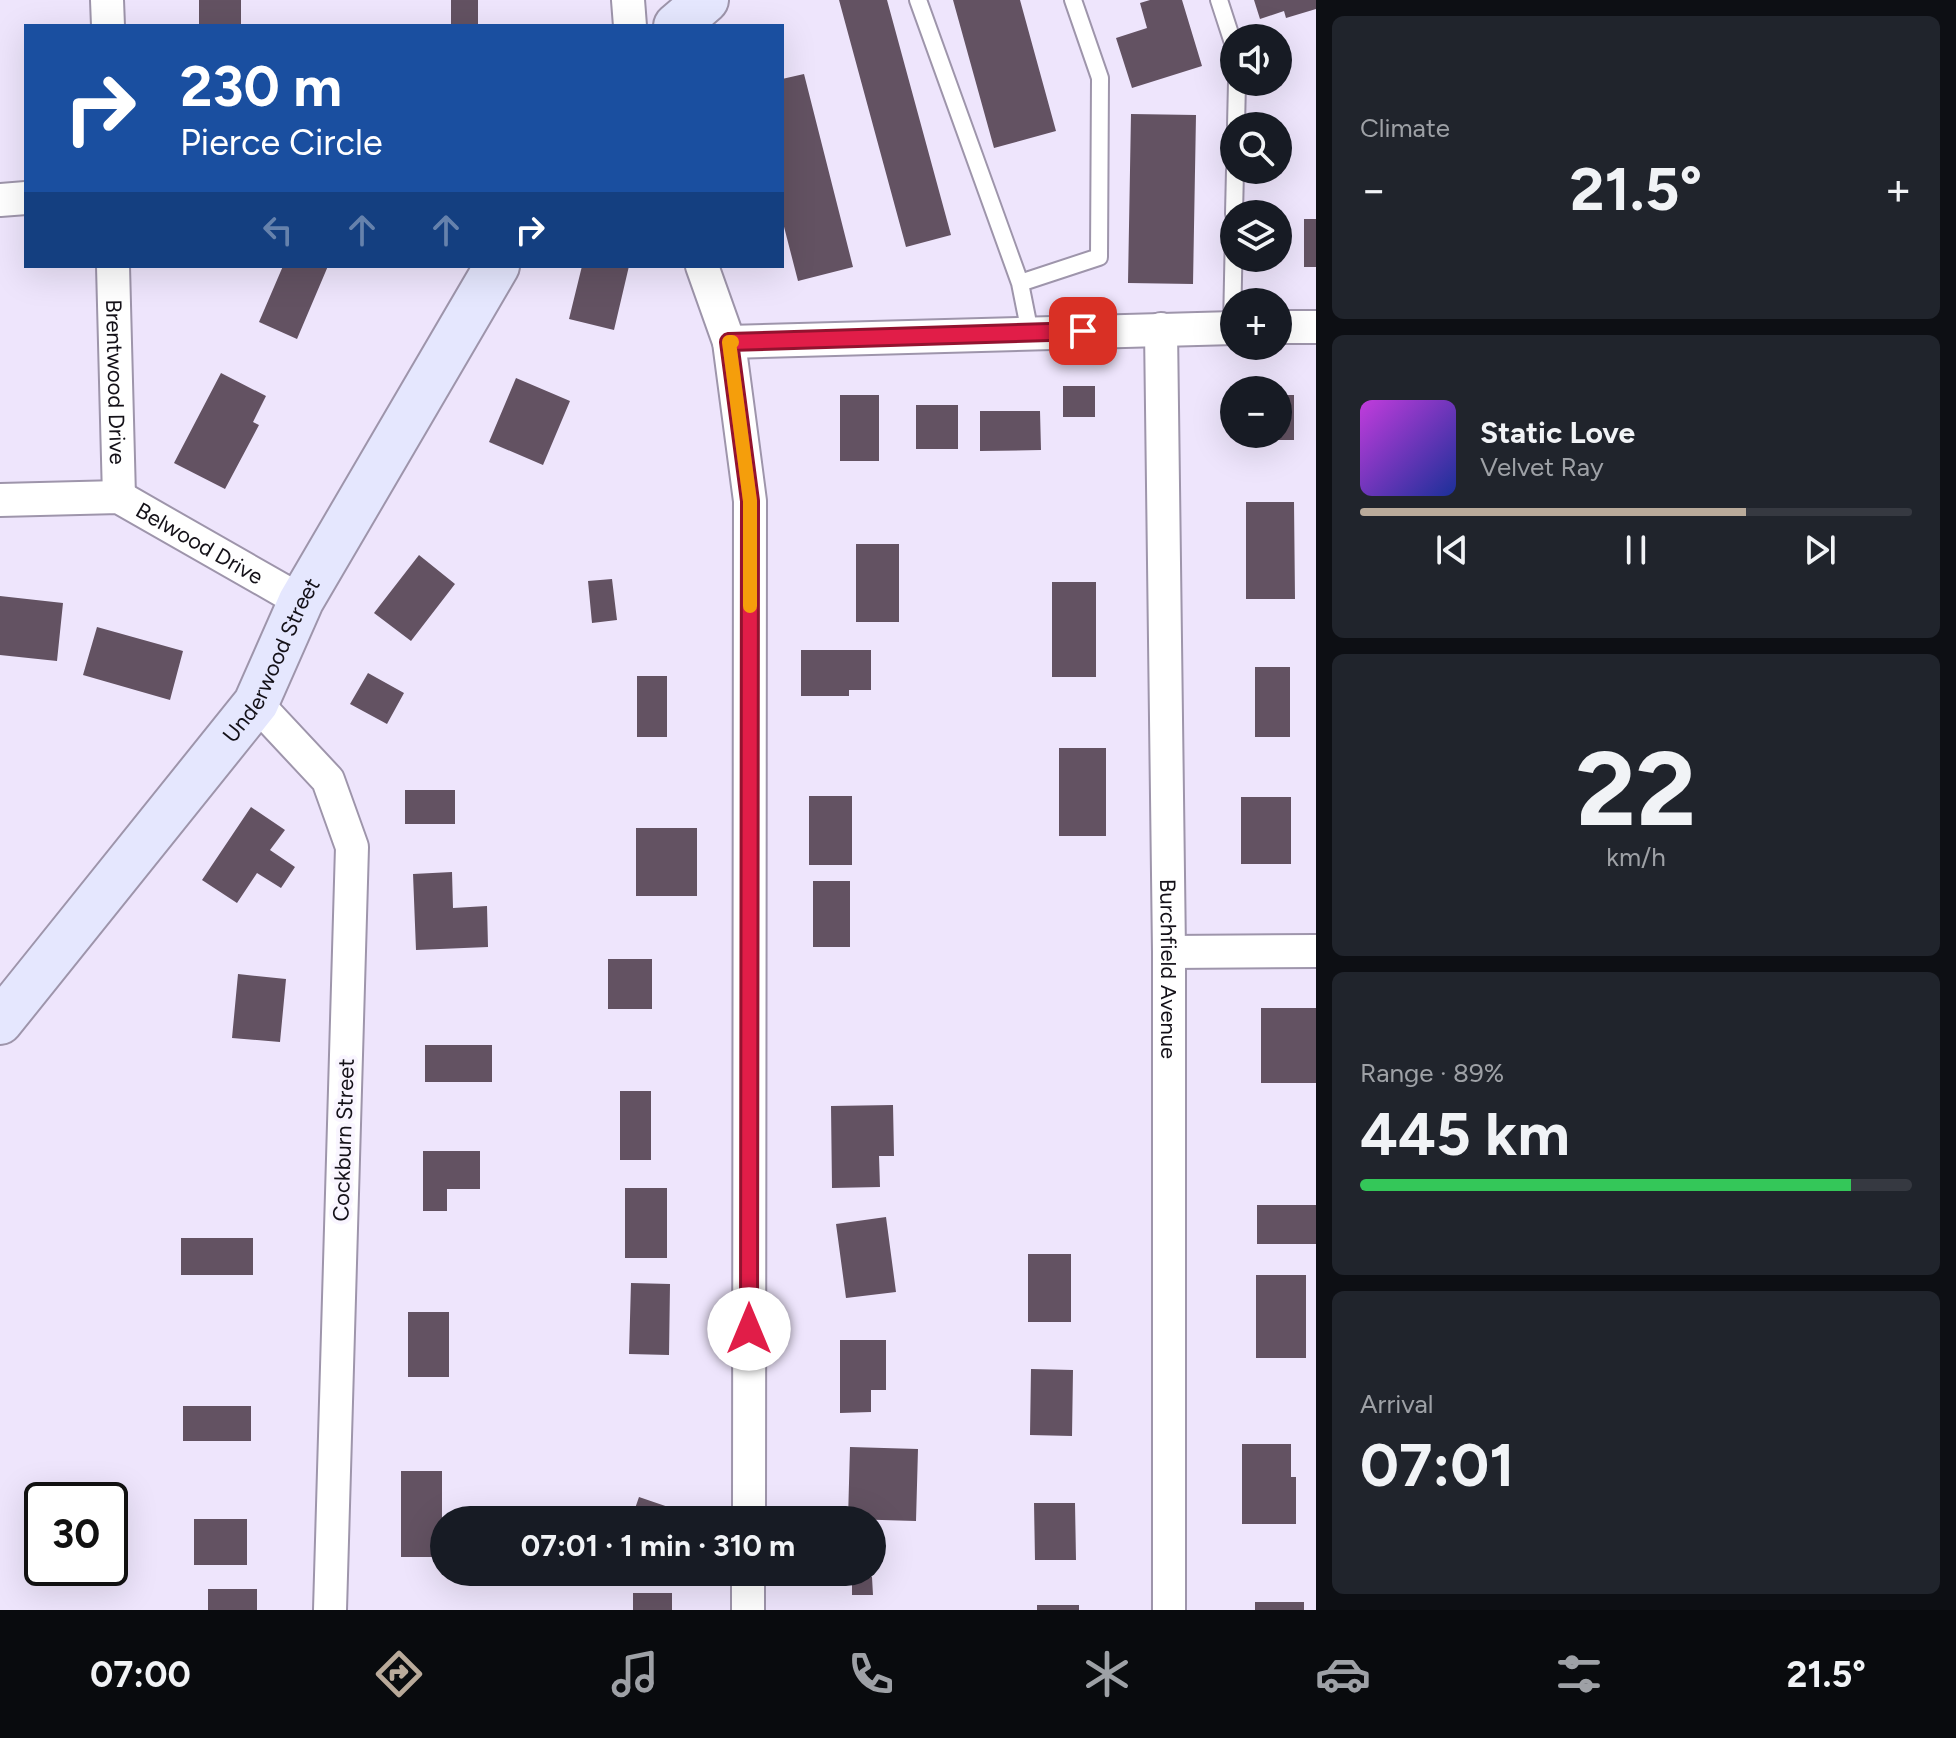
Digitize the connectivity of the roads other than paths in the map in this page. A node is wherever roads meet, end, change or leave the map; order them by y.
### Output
1 (107, 0) edge
2 (628, 0) edge
3 (706, 0) edge
4 (918, 0) edge
5 (1073, 0) edge
6 (1219, 0) edge
7 (108, 24) edge
8 (630, 24) edge
9 (678, 24) edge
10 (1227, 24) edge
11 (24, 198) edge
12 (0, 200) edge
13 (113, 268) edge
14 (496, 268) edge
15 (703, 268) edge
16 (1020, 283) junction
17 (1292, 327) edge
18 (1316, 327) edge
19 (1220, 328) edge
20 (1161, 329) junction
21 (1030, 333) junction
22 (729, 342) junction
23 (119, 497) junction
24 (0, 500) edge
25 (301, 601) junction
26 (256, 703) junction
27 (1316, 951) edge
28 (1169, 952) junction
29 (0, 1022) edge
30 (749, 1506) edge
31 (748, 1586) edge
32 (330, 1610) edge
33 (748, 1610) edge
34 (1169, 1610) edge

1 - 7 street
2 - 8 street
3 - 9 street
4 - 16 lane
5 - 16 lane
6 - 10 lane
11 - 12 street
13 - 23 street, Brentwood Drive
14 - 25 street, Underwood Street
15 - 22 street
16 - 21 lane
17 - 18 street
19 - 20 street
20 - 21 street
20 - 28 street, Burchfield Avenue
21 - 22 street
22 - 30 street
23 - 24 street, Belwood Drive
23 - 25 street, Belwood Drive
25 - 26 street, Underwood Street
26 - 29 street, Underwood Street
26 - 32 street, Cockburn Street
27 - 28 street
28 - 34 street, Burchfield Avenue
31 - 33 street

